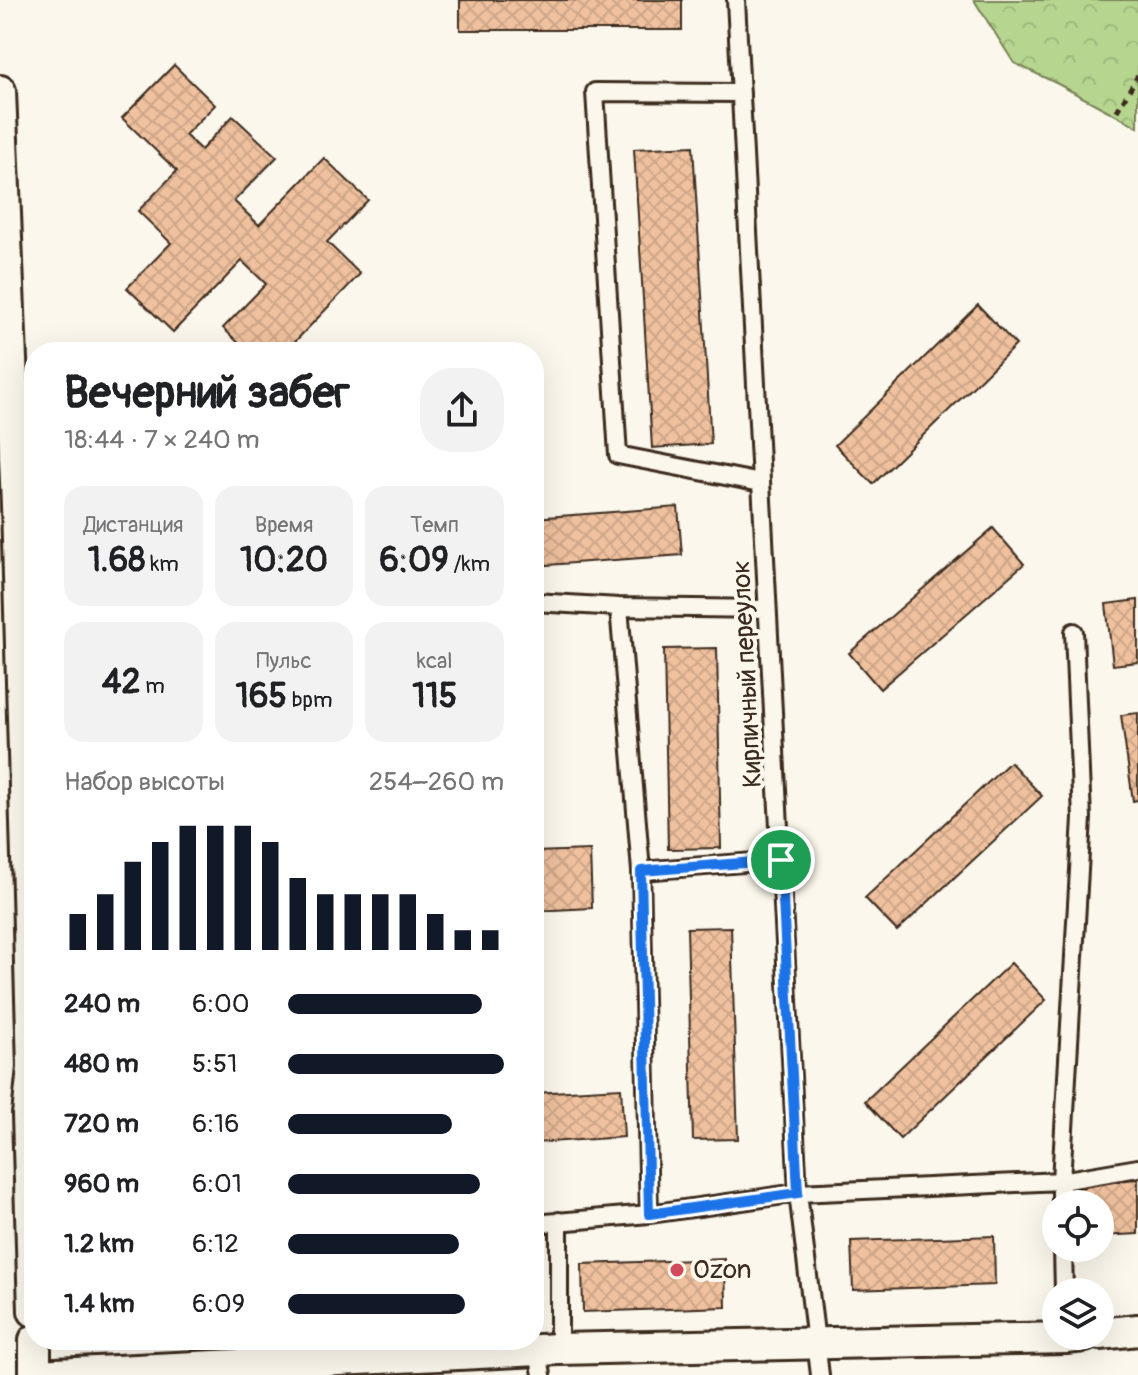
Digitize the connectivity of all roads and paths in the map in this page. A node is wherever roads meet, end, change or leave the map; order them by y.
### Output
1 (736, 0) edge
2 (1138, 71) edge
3 (0, 91) edge
4 (741, 93) junction
5 (1117, 111) dead end
6 (761, 483) junction
7 (17, 506) edge
8 (544, 603) edge
9 (619, 607) junction
10 (767, 609) junction
11 (1074, 632) dead end
12 (24, 737) edge
13 (781, 860) junction
14 (641, 871) junction
15 (1138, 1168) edge
16 (1061, 1181) junction
17 (1061, 1190) edge
18 (798, 1193) junction
19 (649, 1214) junction
20 (559, 1221) junction
21 (544, 1223) edge
22 (1138, 1330) edge
23 (1114, 1333) edge
24 (1042, 1338) edge
25 (815, 1344) junction
26 (35, 1350) edge
27 (412, 1350) edge
28 (476, 1350) edge
29 (546, 1358) edge
30 (104, 1374) edge
31 (35, 1375) edge
32 (820, 1375) edge

1 - 4 lane, Кирпичный переулок
2 - 5 path
3 - 7 street
4 - 6 lane, Кирпичный переулок
4 - 6 lane
6 - 10 lane, Кирпичный переулок
7 - 12 street
8 - 9 lane
9 - 10 lane
9 - 14 lane
10 - 13 lane, Кирпичный переулок
11 - 16 lane
13 - 14 lane
13 - 18 lane, Кирпичный переулок
14 - 19 lane
15 - 16 lane
16 - 17 lane
16 - 18 lane
18 - 19 lane
18 - 25 lane, Кирпичный переулок
19 - 20 lane
20 - 21 lane
20 - 29 lane
22 - 23 street
24 - 25 street
25 - 29 street
25 - 32 lane, Кирпичный переулок
26 - 31 street
27 - 30 street
28 - 29 street
30 - 31 street

